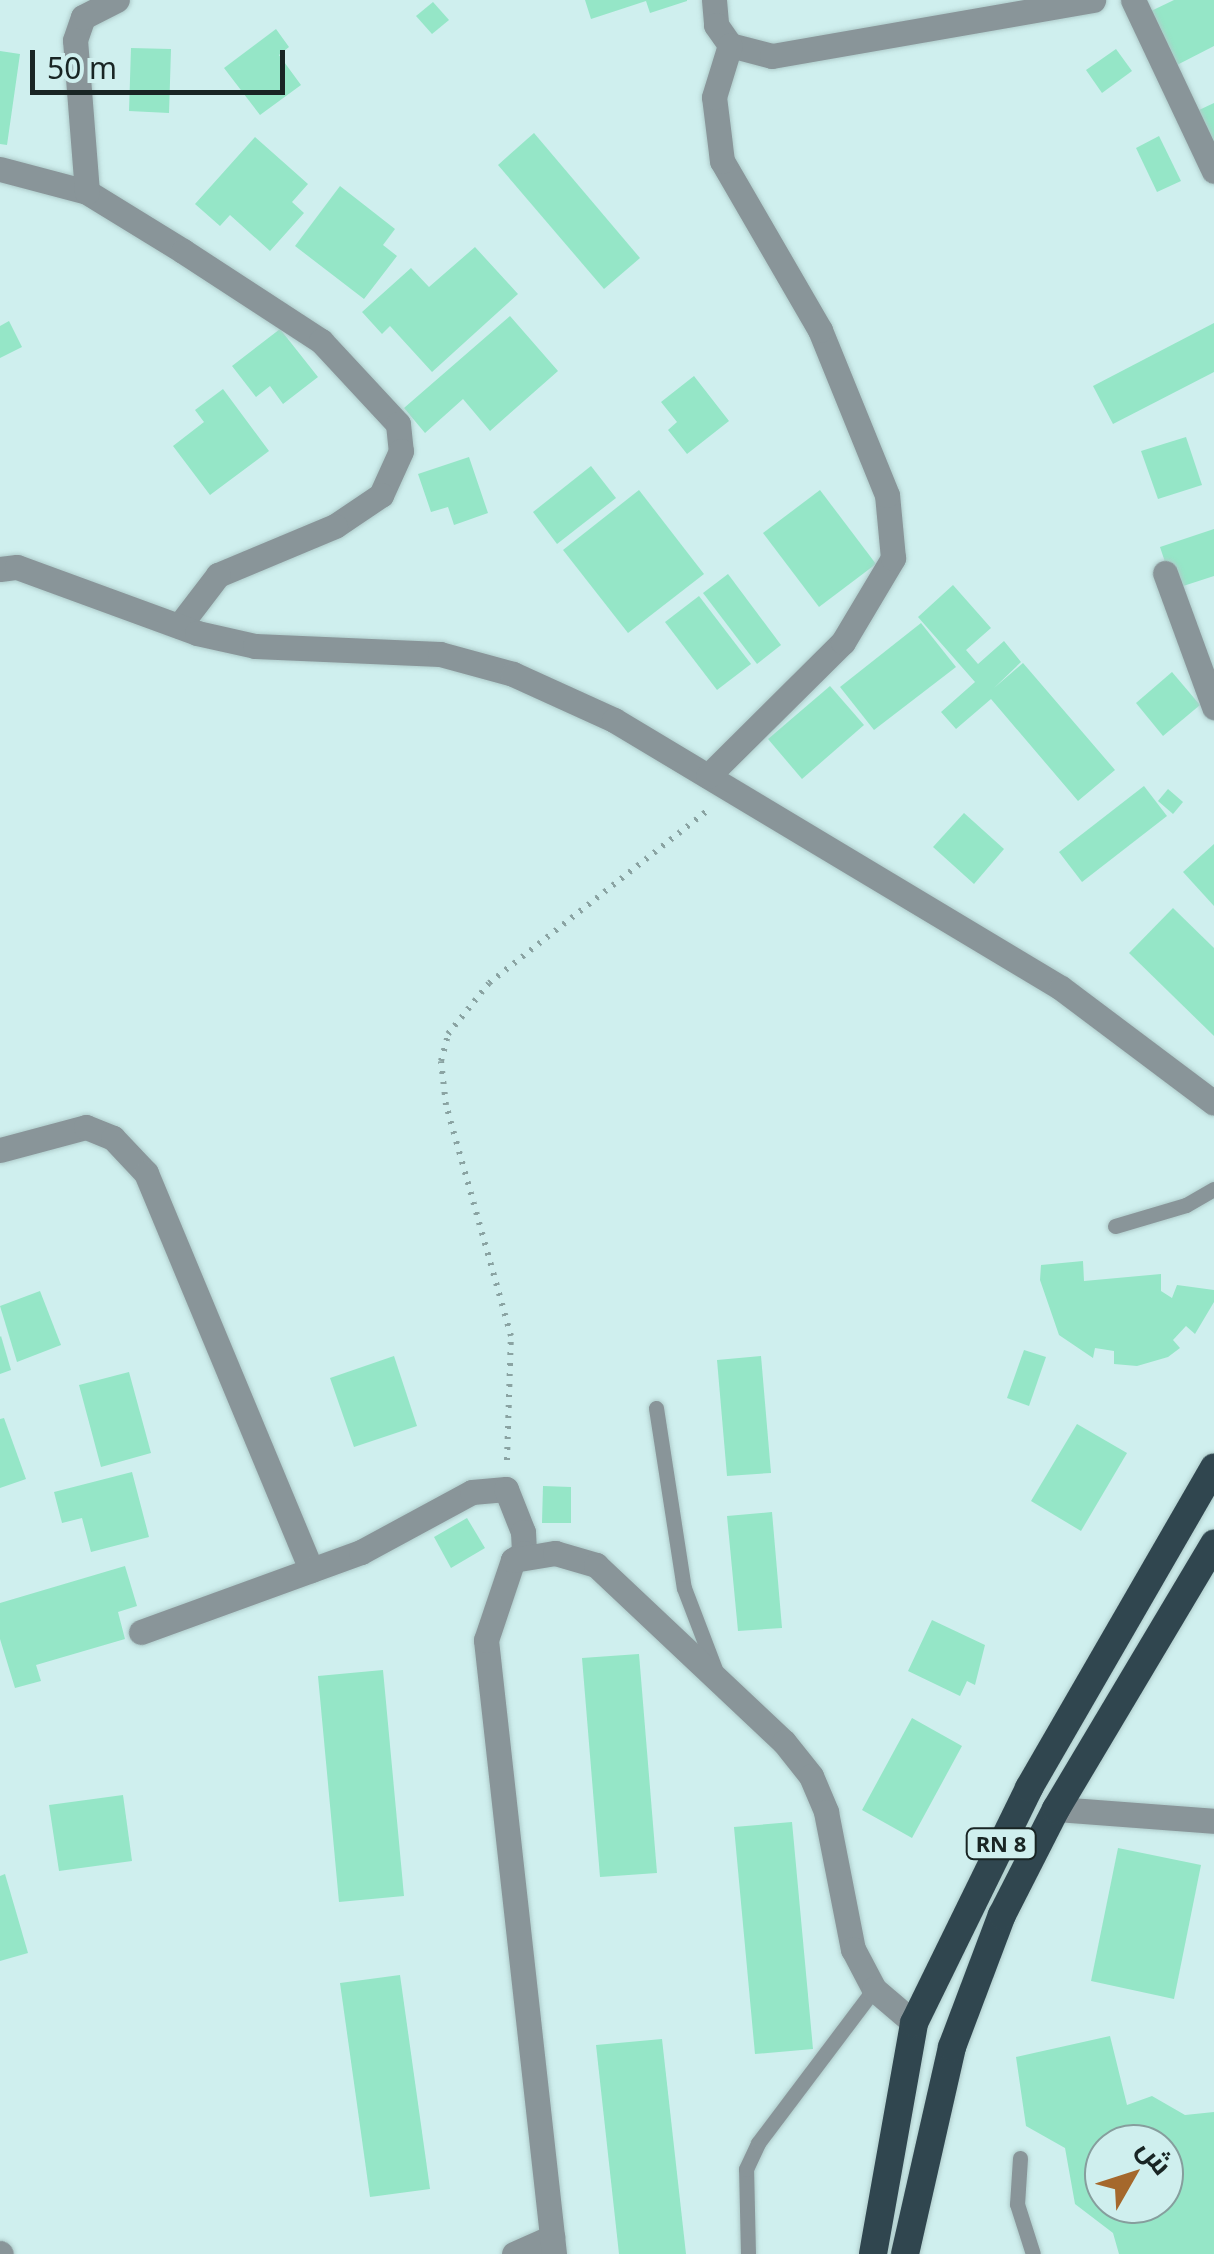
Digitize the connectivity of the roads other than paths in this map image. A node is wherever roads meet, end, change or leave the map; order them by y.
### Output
1 (117, 0) edge
2 (714, 0) edge
3 (1093, 0) edge
4 (1133, 0) edge
5 (730, 45) junction
6 (0, 169) edge
7 (1214, 170) edge
8 (87, 192) junction
9 (0, 569) edge
10 (1165, 573) dead end
11 (179, 626) junction
12 (1214, 708) edge
13 (708, 776) junction
14 (1214, 1103) edge
15 (0, 1150) edge
16 (1214, 1189) edge
17 (1114, 1226) dead end
18 (656, 1408) dead end
19 (1214, 1467) edge
20 (1214, 1544) edge
21 (513, 1560) junction
22 (311, 1570) junction
23 (142, 1632) dead end
24 (725, 1692) junction
25 (1056, 1809) junction
26 (1214, 1821) edge
27 (874, 1988) junction
28 (914, 2023) junction
29 (1020, 2158) dead end
30 (553, 2245) edge
31 (514, 2254) edge
32 (748, 2254) edge
33 (874, 2254) edge
34 (905, 2254) edge
35 (1033, 2254) edge

1 - 8 street
2 - 5 street
3 - 5 street
4 - 7 street
5 - 13 street
6 - 8 street
8 - 11 street
9 - 11 street
10 - 12 street
11 - 13 street
13 - 14 street
15 - 22 street
16 - 17 lane
18 - 24 lane
19 - 28 highway, RN 8
20 - 25 highway, RN 8
21 - 22 street
21 - 24 street
21 - 30 street
22 - 23 street
24 - 27 street
25 - 26 street
25 - 34 highway, RN 8
27 - 28 street
27 - 32 lane
28 - 33 highway, RN 8
29 - 35 lane
30 - 31 street

